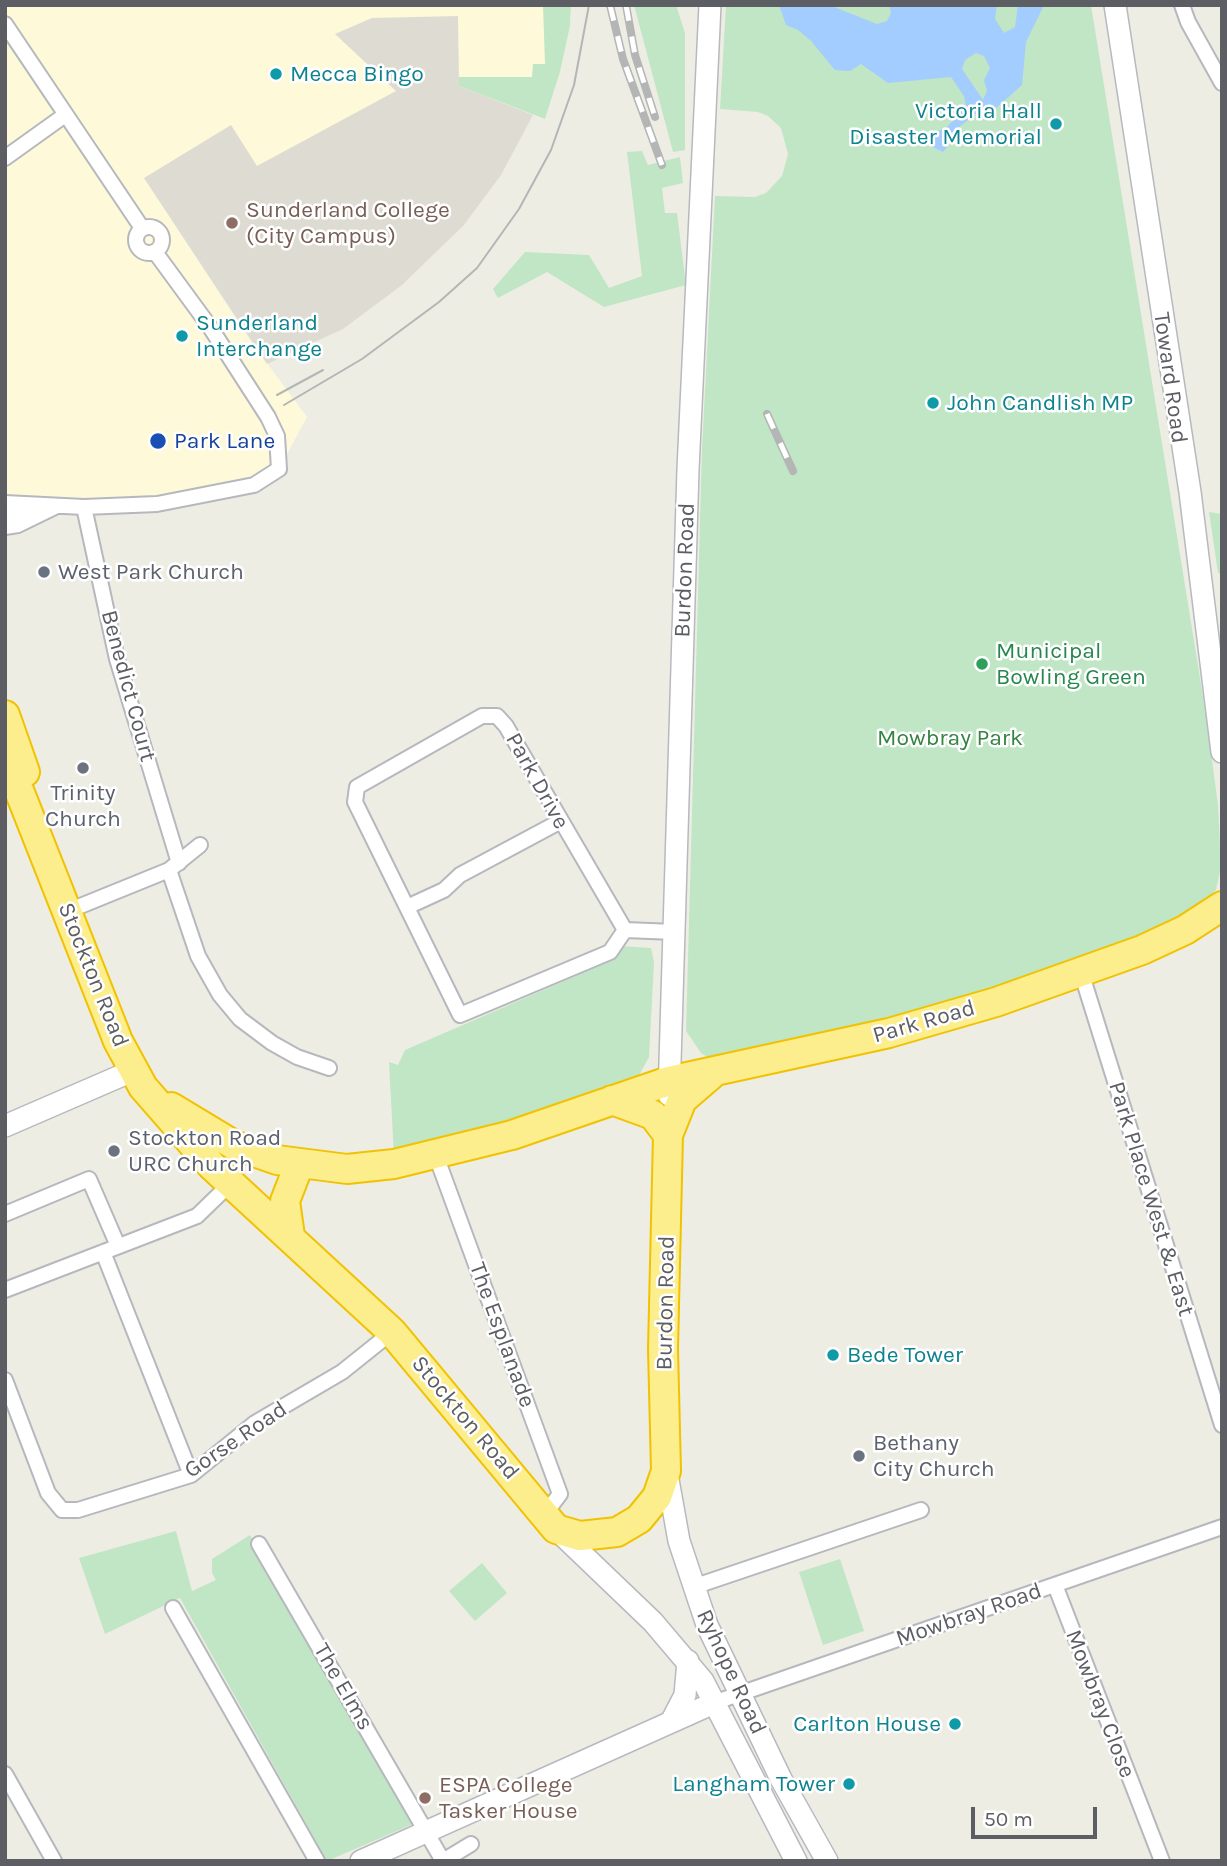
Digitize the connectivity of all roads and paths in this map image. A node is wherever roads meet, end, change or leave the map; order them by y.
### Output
1 (710, 5) edge
2 (1115, 5) edge
3 (1182, 5) edge
4 (5, 24) edge
5 (1222, 83) edge
6 (65, 115) junction
7 (5, 158) edge
8 (5, 503) edge
9 (59, 506) junction
10 (84, 507) junction
11 (5, 515) edge
12 (40, 515) junction
13 (5, 527) edge
14 (5, 715) edge
15 (1222, 752) edge
16 (5, 755) edge
17 (559, 822) junction
18 (200, 845) dead end
19 (174, 867) junction
20 (64, 902) junction
21 (1222, 906) edge
22 (408, 907) junction
23 (625, 930) junction
24 (675, 932) junction
25 (1081, 972) junction
26 (672, 1037) junction
27 (329, 1068) dead end
28 (720, 1071) junction
29 (669, 1081) junction
30 (140, 1082) junction
31 (612, 1100) junction
32 (660, 1125) junction
33 (5, 1126) edge
34 (435, 1153) junction
35 (299, 1165) junction
36 (231, 1183) junction
37 (5, 1214) edge
38 (290, 1237) junction
39 (118, 1245) junction
40 (103, 1252) junction
41 (5, 1290) edge
42 (392, 1332) junction
43 (5, 1380) edge
44 (1222, 1426) edge
45 (666, 1471) junction
46 (191, 1475) junction
47 (921, 1510) dead end
48 (550, 1522) junction
49 (1222, 1527) edge
50 (260, 1544) dead end
51 (1055, 1585) junction
52 (692, 1587) junction
53 (634, 1604) joint
54 (173, 1608) dead end
55 (688, 1661) junction
56 (740, 1694) junction
57 (716, 1702) junction
58 (671, 1722) junction
59 (5, 1774) edge
60 (427, 1831) junction
61 (471, 1844) dead end
62 (54, 1861) edge
63 (317, 1861) edge
64 (361, 1861) edge
65 (796, 1861) edge
66 (827, 1861) edge
67 (1162, 1861) edge

1 - 24 street, Burdon Road
2 - 15 street, Toward Road
3 - 5 street
4 - 6 street
6 - 7 street
6 - 10 street
8 - 9 street
9 - 10 street
9 - 12 street
10 - 19 street, Benedict Court
11 - 12 street
12 - 13 street
14 - 20 highway, Stockton Road
16 - 20 highway, Stockton Road
17 - 22 street
17 - 22 street, Park Drive
17 - 23 street, Park Drive
18 - 19 street
19 - 20 street
19 - 27 street, Benedict Court
20 - 30 highway, Stockton Road
21 - 25 highway, Park Road
22 - 23 street
23 - 24 street
24 - 26 street, Burdon Road
25 - 28 highway, Park Road
25 - 44 street, Park Place West & East
26 - 29 street, Burdon Road
26 - 31 street, Park Road
28 - 29 highway, Park Road
28 - 32 highway
29 - 31 highway, Park Road
29 - 32 street, Burdon Road
30 - 33 street
30 - 35 highway, Park Road
30 - 36 highway, Stockton Road
31 - 32 highway
31 - 34 highway, Park Road
32 - 45 highway, Burdon Road
34 - 35 highway, Park Road
34 - 48 street, The Esplanade
35 - 38 highway
36 - 38 highway, Stockton Road
36 - 39 street
37 - 39 street
38 - 42 highway, Stockton Road
39 - 40 street
40 - 41 street
40 - 46 street
42 - 46 street, Gorse Road
42 - 48 highway, Stockton Road
43 - 46 street, Gorse Road
45 - 48 highway
45 - 52 street, Ryhope Road
47 - 52 street
48 - 53 street, Stockton Road
49 - 51 street, Mowbray Road
50 - 60 street, The Elms
51 - 56 street, Mowbray Road
51 - 67 street, Mowbray Close
52 - 56 street, Ryhope Road
53 - 55 street, Ryhope Road
54 - 63 street
55 - 57 street, Ryhope Road
55 - 58 street
56 - 57 street, Mowbray Road
56 - 66 street, Ryhope Road
57 - 58 street
57 - 65 street, Ryhope Road
58 - 60 street
59 - 62 street
60 - 61 street, The Elms
60 - 64 street

